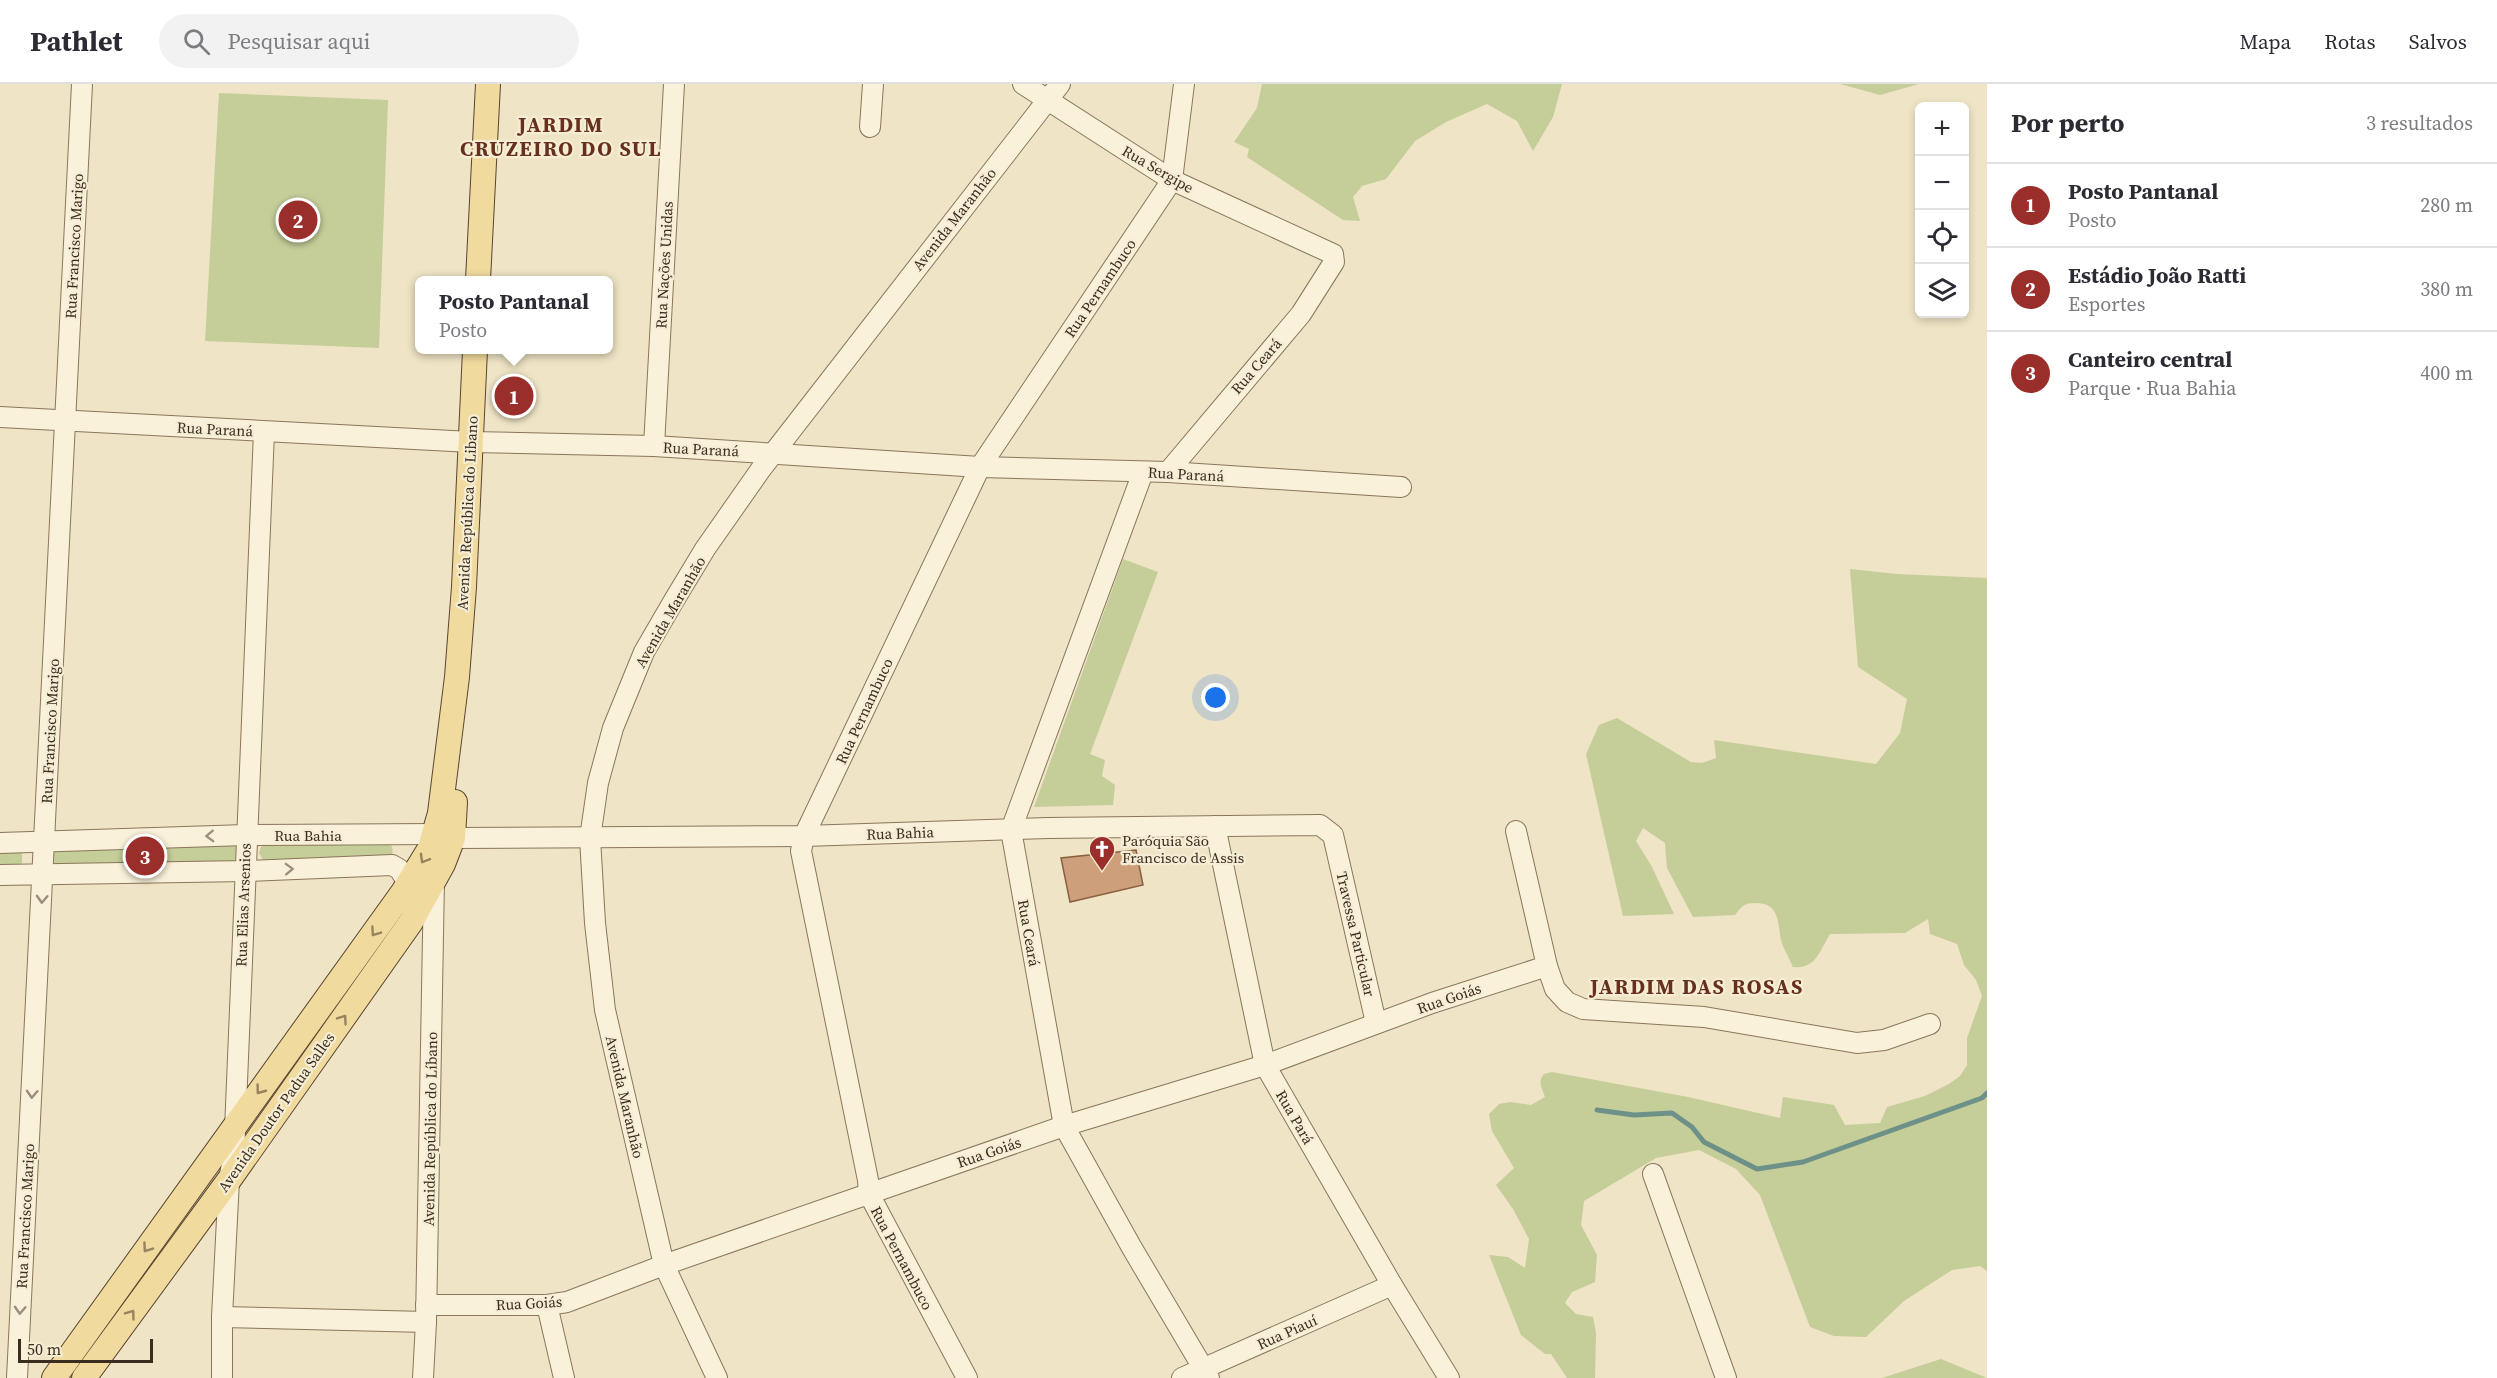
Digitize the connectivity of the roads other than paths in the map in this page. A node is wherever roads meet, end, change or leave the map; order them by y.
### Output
1 (82, 84) edge
2 (488, 84) edge
3 (674, 84) edge
4 (873, 84) edge
5 (1023, 84) edge
6 (1060, 84) edge
7 (1184, 84) edge
8 (1048, 100) junction
9 (870, 128) dead end
10 (1172, 180) junction
11 (1333, 254) joint
12 (478, 276) edge
13 (475, 354) edge
14 (0, 417) edge
15 (66, 420) junction
16 (264, 432) junction
17 (471, 442) junction
18 (654, 446) junction
19 (772, 453) junction
20 (980, 467) junction
21 (1143, 472) junction
22 (1168, 472) junction
23 (1401, 487) dead end
24 (1215, 826) junction
25 (1011, 830) junction
26 (1516, 831) dead end
27 (246, 835) junction
28 (393, 835) junction
29 (445, 836) junction
30 (804, 836) junction
31 (590, 838) junction
32 (44, 841) junction
33 (0, 843) edge
34 (1335, 844) joint
35 (392, 865) junction
36 (246, 871) junction
37 (44, 874) junction
38 (0, 875) edge
39 (434, 880) junction
40 (409, 884) junction
41 (1547, 966) junction
42 (1376, 1023) junction
43 (1930, 1024) dead end
44 (1265, 1065) junction
45 (234, 1126) junction
46 (1064, 1126) junction
47 (1653, 1174) dead end
48 (229, 1180) junction
49 (869, 1194) junction
50 (664, 1265) junction
51 (1392, 1285) junction
52 (547, 1305) junction
53 (426, 1313) junction
54 (222, 1317) junction
55 (1206, 1374) edge
56 (17, 1378) edge
57 (54, 1378) edge
58 (84, 1378) edge
59 (222, 1378) edge
60 (423, 1378) edge
61 (564, 1378) edge
62 (717, 1378) edge
63 (967, 1378) edge
64 (1182, 1378) edge
65 (1449, 1378) edge
66 (1726, 1378) edge

1 - 15 street, Rua Francisco Marigo
2 - 12 main road
3 - 18 street, Rua Nações Unidas
4 - 9 street
5 - 8 street, Rua Sergipe
6 - 8 street, Avenida Maranhão
7 - 10 street, Rua Pernambuco
8 - 10 street, Rua Sergipe
8 - 19 street, Avenida Maranhão
10 - 11 street, Rua Sergipe
10 - 20 street, Rua Pernambuco
11 - 22 street, Rua Ceará
13 - 17 main road, Avenida República do Libano
14 - 15 street, Rua Paraná
15 - 16 street, Rua Paraná
15 - 32 street, Rua Francisco Marigo
16 - 17 street, Rua Paraná
16 - 27 street, Rua Elias Arsenios
17 - 18 street, Rua Paraná
17 - 29 main road, Avenida República do Libano
18 - 19 street, Rua Paraná
19 - 20 street, Rua Paraná
19 - 31 street, Avenida Maranhão
20 - 21 street, Rua Paraná
20 - 30 street, Rua Pernambuco
21 - 22 street, Rua Paraná
21 - 25 street
22 - 23 street, Rua Paraná
24 - 25 street, Rua Bahia
24 - 34 street, Rua Bahia
24 - 44 street, Rua Pará
25 - 30 street, Rua Bahia
25 - 46 street, Rua Ceará
26 - 41 street
27 - 28 street, Rua Bahia
27 -> 32 street, Rua Bahia
27 - 36 street, Rua Elias Arsenios
28 - 29 street, Rua Bahia
28 - 35 street
29 - 31 street, Rua Bahia
29 - 39 main road, Avenida Doutor Padua Salles
29 -> 40 main road, Avenida Doutor Padua Salles
30 - 31 street, Rua Bahia
30 - 49 street, Rua Pernambuco
31 - 50 street, Avenida Maranhão
32 - 33 street, Rua Bahia
32 - 37 street, Rua Francisco Marigo
34 - 42 street, Travessa Particular
36 -> 35 street
35 - 40 street
36 - 37 street
36 - 45 street, Rua Elias Arsenios
37 - 38 street
37 -> 56 street, Rua Francisco Marigo
48 -> 39 main road, Avenida Doutor Padua Salles
39 - 53 street, Avenida República do Líbano
40 -> 45 main road, Avenida Doutor Padua Salles
41 - 42 street, Rua Goiás
41 - 43 street
42 - 44 street, Rua Goiás
44 - 46 street, Rua Goiás
44 - 51 street, Rua Pará
45 - 48 street, Rua Elias Arsenios
45 -> 57 main road, Avenida Doutor Padua Salles
46 - 49 street, Rua Goiás
46 - 55 street, Rua Ceará
47 - 66 street
48 - 54 street, Rua Elias Arsenios
58 -> 48 main road, Avenida Doutor Padua Salles
49 - 50 street, Rua Goiás
49 - 63 street, Rua Pernambuco
50 - 52 street, Rua Goiás
50 - 62 street, Avenida Maranhão
51 - 55 street, Rua Piauí
51 - 65 street, Rua Pará
52 - 53 street, Rua Goiás
52 - 61 street
53 - 54 street, Rua Goiás
53 - 60 street, Avenida República do Líbano
54 - 59 street, Rua Elias Arsenios
55 - 64 street, Rua Piauí

